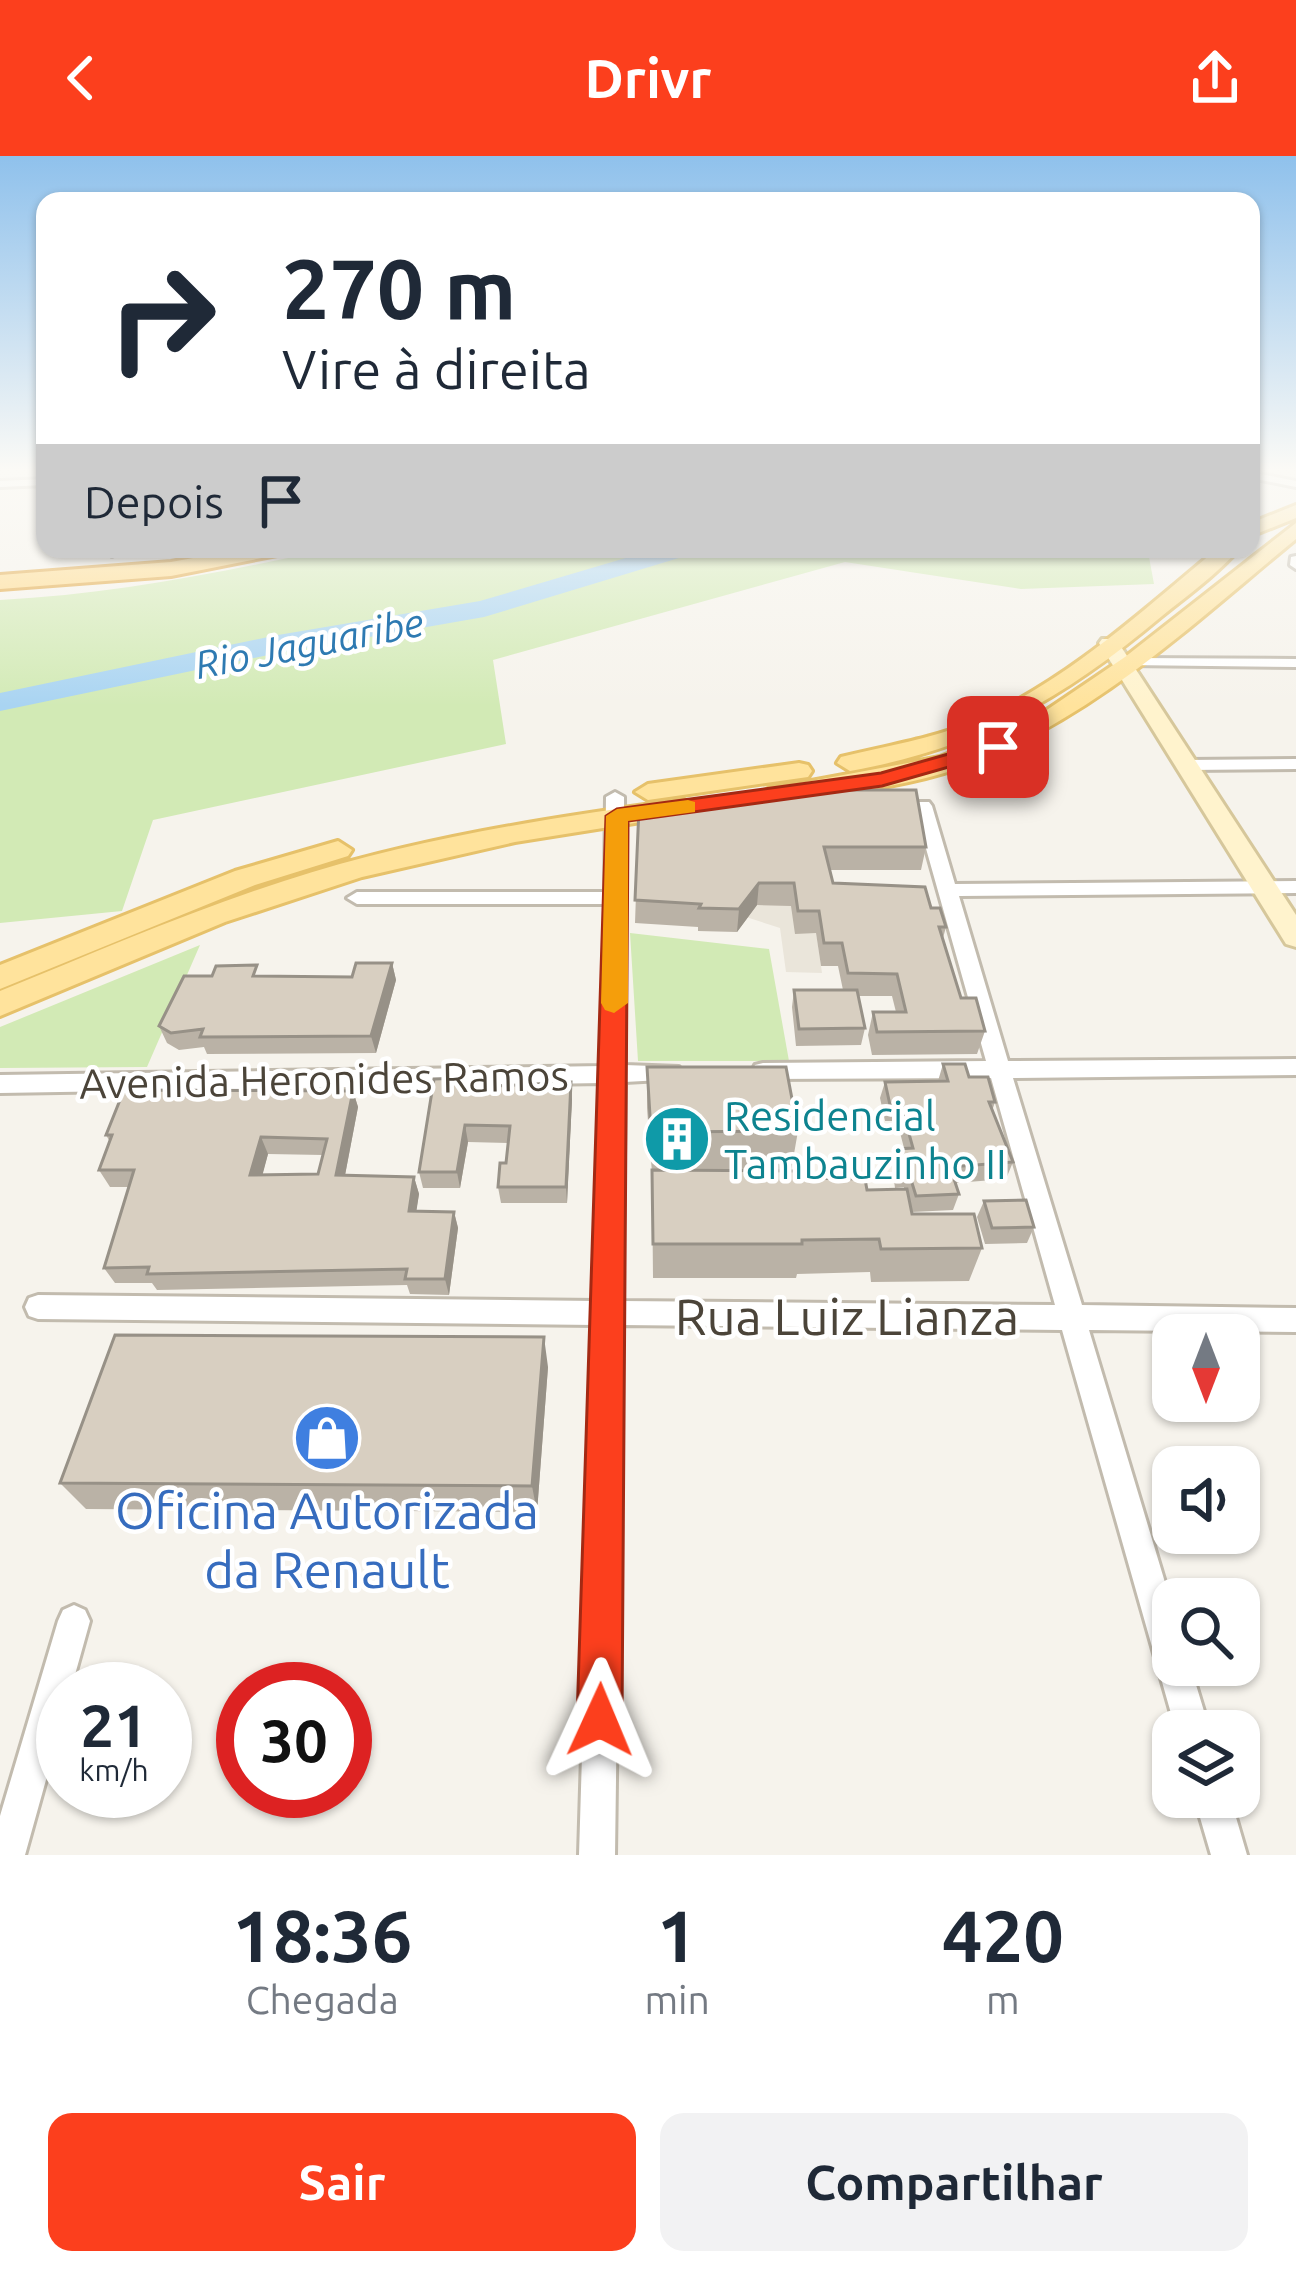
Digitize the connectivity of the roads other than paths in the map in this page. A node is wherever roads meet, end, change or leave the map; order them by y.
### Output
1 (195, 558) edge
2 (226, 558) edge
3 (1220, 558) edge
4 (1258, 558) edge
5 (0, 579) edge
6 (1123, 657) junction
7 (1296, 663) edge
8 (1036, 698) junction
9 (1070, 708) junction
10 (1296, 764) edge
11 (1188, 765) junction
12 (616, 806) junction
13 (923, 806) edge
14 (1265, 887) junction
15 (1296, 887) edge
16 (947, 890) junction
17 (357, 898) dead end
18 (615, 898) junction
19 (1296, 937) edge
20 (0, 978) edge
21 (0, 1004) edge
22 (1000, 1067) junction
23 (1296, 1067) edge
24 (614, 1074) junction
25 (0, 1084) edge
26 (38, 1307) dead end
27 (609, 1314) junction
28 (1071, 1318) junction
29 (1296, 1320) edge
30 (1152, 1594) edge
31 (74, 1621) dead end
32 (1218, 1818) edge
33 (7, 1855) edge
34 (597, 1855) edge
35 (1229, 1855) edge

1 - 5 highway
2 - 5 highway
3 - 6 main road
4 - 6 main road
6 - 7 street
6 - 8 main road
6 - 9 main road
6 - 11 main road
8 - 9 main road
8 - 12 main road
9 - 12 main road
10 - 11 street
11 - 14 main road
12 - 18 street
12 - 20 main road
12 - 21 main road
13 - 16 street
14 - 15 street
14 - 16 street
14 - 19 main road
16 - 22 street
17 - 18 street
18 - 24 street
22 - 23 street, Avenida Heronides Ramos
22 - 24 street, Avenida Heronides Ramos
22 - 28 street
24 - 25 street, Avenida Heronides Ramos
24 - 27 street
26 - 27 street, Rua Luiz Lianza
27 - 28 street, Rua Luiz Lianza
27 - 34 street
28 - 29 street, Rua Luiz Lianza
28 - 30 street
31 - 33 street
32 - 35 street

